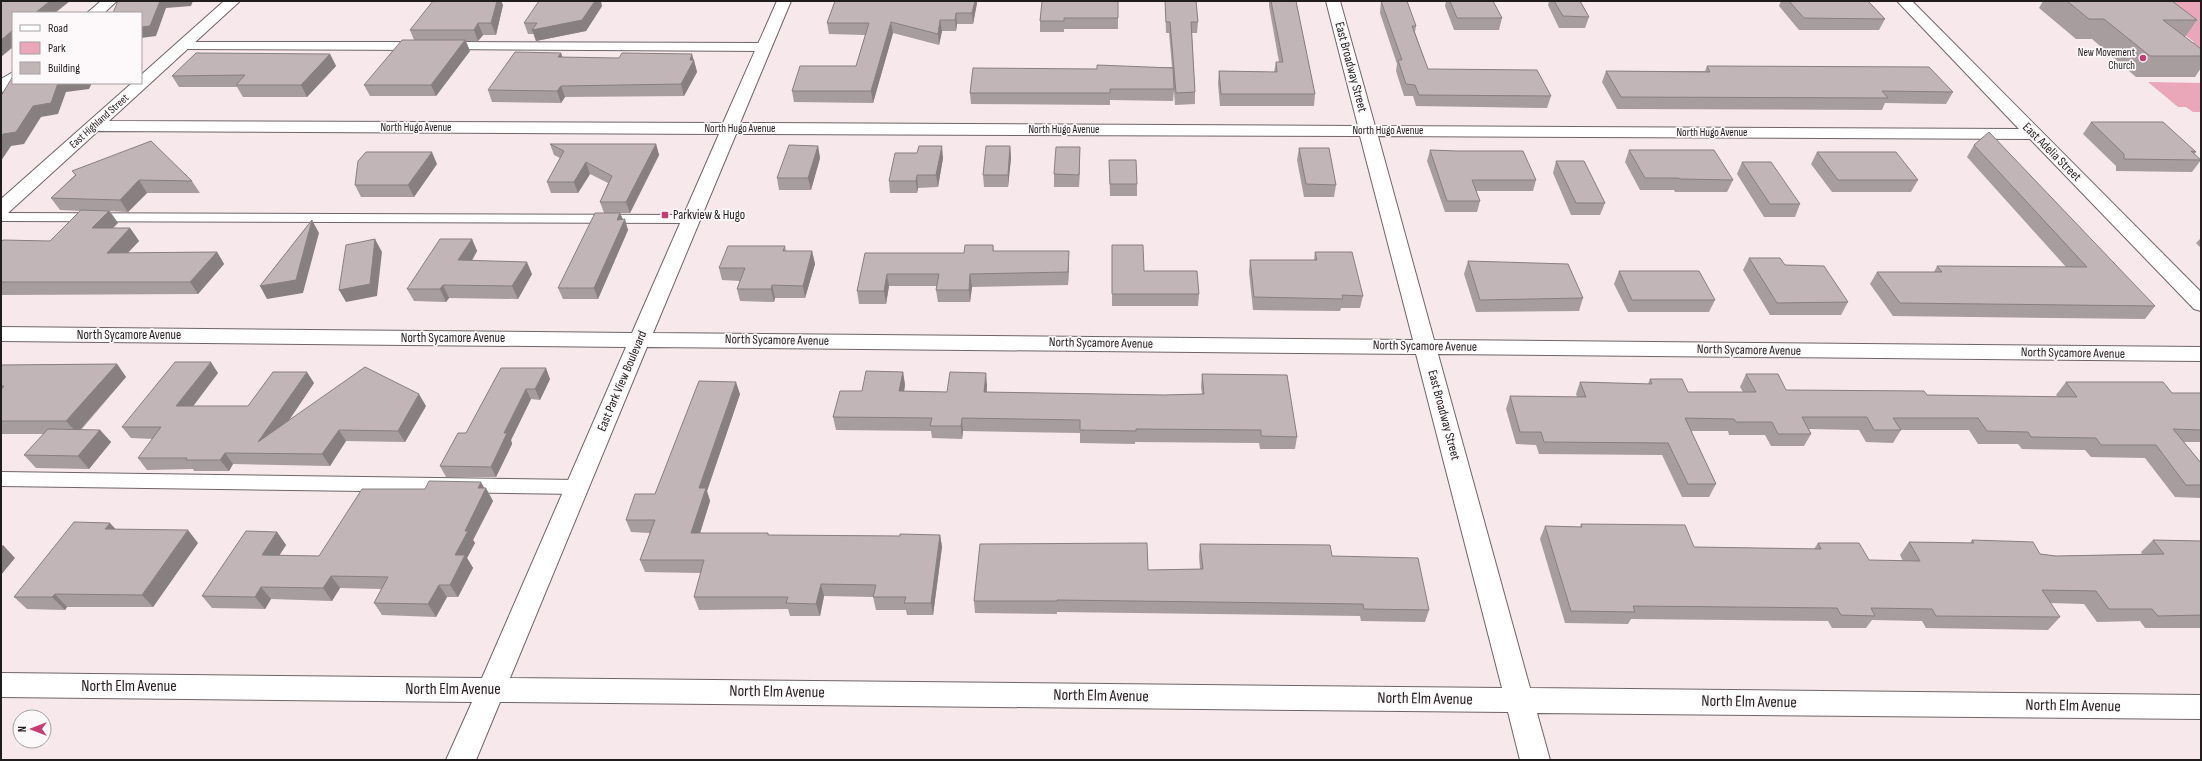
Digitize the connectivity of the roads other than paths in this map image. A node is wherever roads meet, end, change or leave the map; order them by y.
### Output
1 (110, 1) edge
2 (234, 1) edge
3 (784, 1) edge
4 (1334, 1) edge
5 (1904, 1) edge
6 (96, 12) edge
7 (184, 46) junction
8 (764, 47) junction
9 (12, 78) edge
10 (142, 83) edge
11 (141, 84) edge
12 (1, 87) edge
13 (94, 126) junction
14 (730, 128) junction
15 (1368, 130) junction
16 (2034, 134) junction
17 (1, 210) edge
18 (1, 217) edge
19 (692, 218) junction
20 (2201, 304) edge
21 (1, 334) edge
22 (640, 339) junction
23 (1425, 346) junction
24 (2201, 354) edge
25 (1, 479) edge
26 (577, 487) junction
27 (1, 685) edge
28 (491, 689) junction
29 (1519, 700) junction
30 (2201, 707) edge
31 (461, 760) edge
32 (1535, 760) edge

1 - 6 street
2 - 7 street, East Highland Street
3 - 8 street, East Park View Boulevard
4 - 15 street, East Broadway Street
5 - 16 street, East Adelia Street
7 - 8 lane
7 - 10 street, East Highland Street
8 - 14 street, East Park View Boulevard
9 - 12 street
11 - 13 street, East Highland Street
13 - 14 street, North Hugo Avenue
13 - 17 street, East Highland Street
14 - 15 street, North Hugo Avenue
14 - 19 street, East Park View Boulevard
15 - 16 street, North Hugo Avenue
15 - 23 street, East Broadway Street
16 - 20 street, East Adelia Street
18 - 19 lane
19 - 22 street, East Park View Boulevard
21 - 22 street, North Sycamore Avenue
22 - 23 street, North Sycamore Avenue
22 - 26 street, East Park View Boulevard
23 - 24 street, North Sycamore Avenue
23 - 29 street, East Broadway Street
25 - 26 lane
26 - 28 street, East Park View Boulevard
27 - 28 street, North Elm Avenue
28 - 29 street, North Elm Avenue
28 - 31 street, East Park View Boulevard
29 - 30 street, North Elm Avenue
29 - 32 street, East Broadway Street

